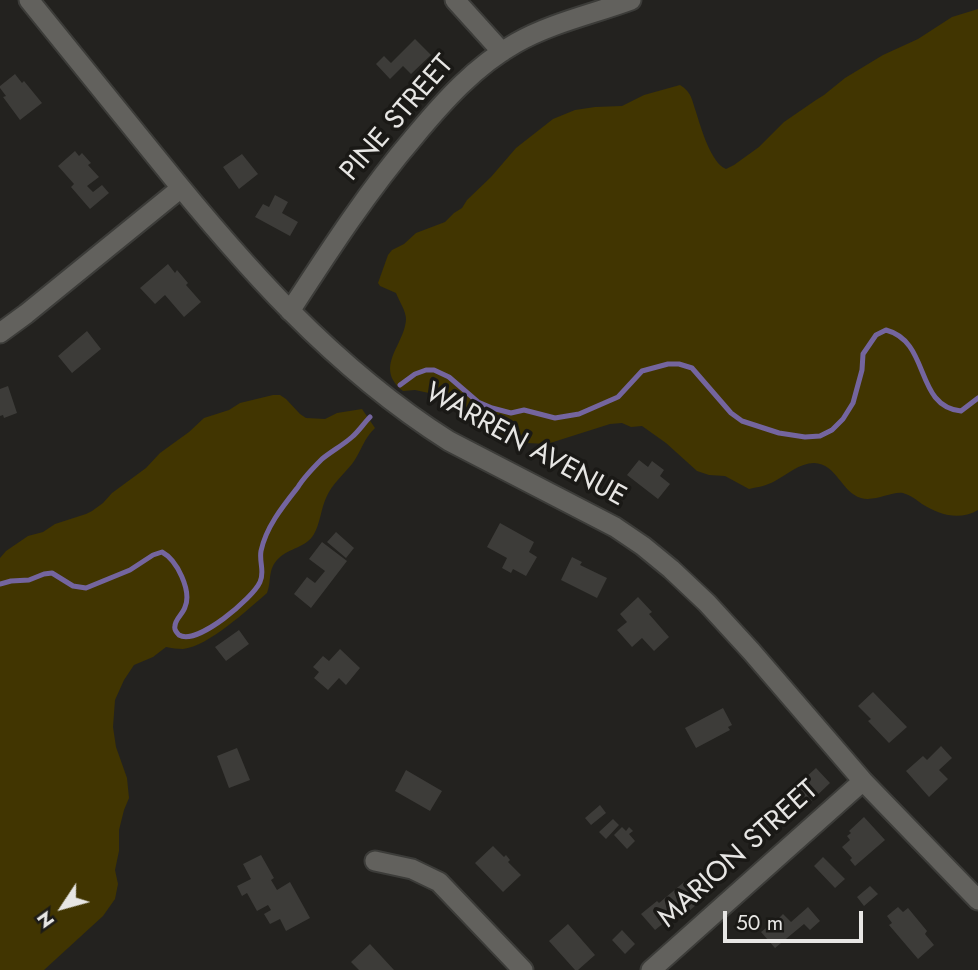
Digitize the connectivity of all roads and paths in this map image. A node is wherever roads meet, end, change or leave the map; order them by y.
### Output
1 (29, 0) edge
2 (455, 0) edge
3 (631, 0) edge
4 (502, 51) junction
5 (181, 188) junction
6 (290, 311) junction
7 (0, 333) edge
8 (863, 781) junction
9 (375, 862) dead end
10 (978, 900) edge
11 (523, 970) edge
12 (651, 970) edge

1 - 5 street, WARREN AVENUE
2 - 4 street
3 - 4 street, PINE STREET
4 - 6 street, PINE STREET
5 - 6 street, WARREN AVENUE
5 - 7 street
6 - 8 street, WARREN AVENUE
8 - 10 street, WARREN AVENUE
8 - 12 street, MARION STREET
9 - 11 street

